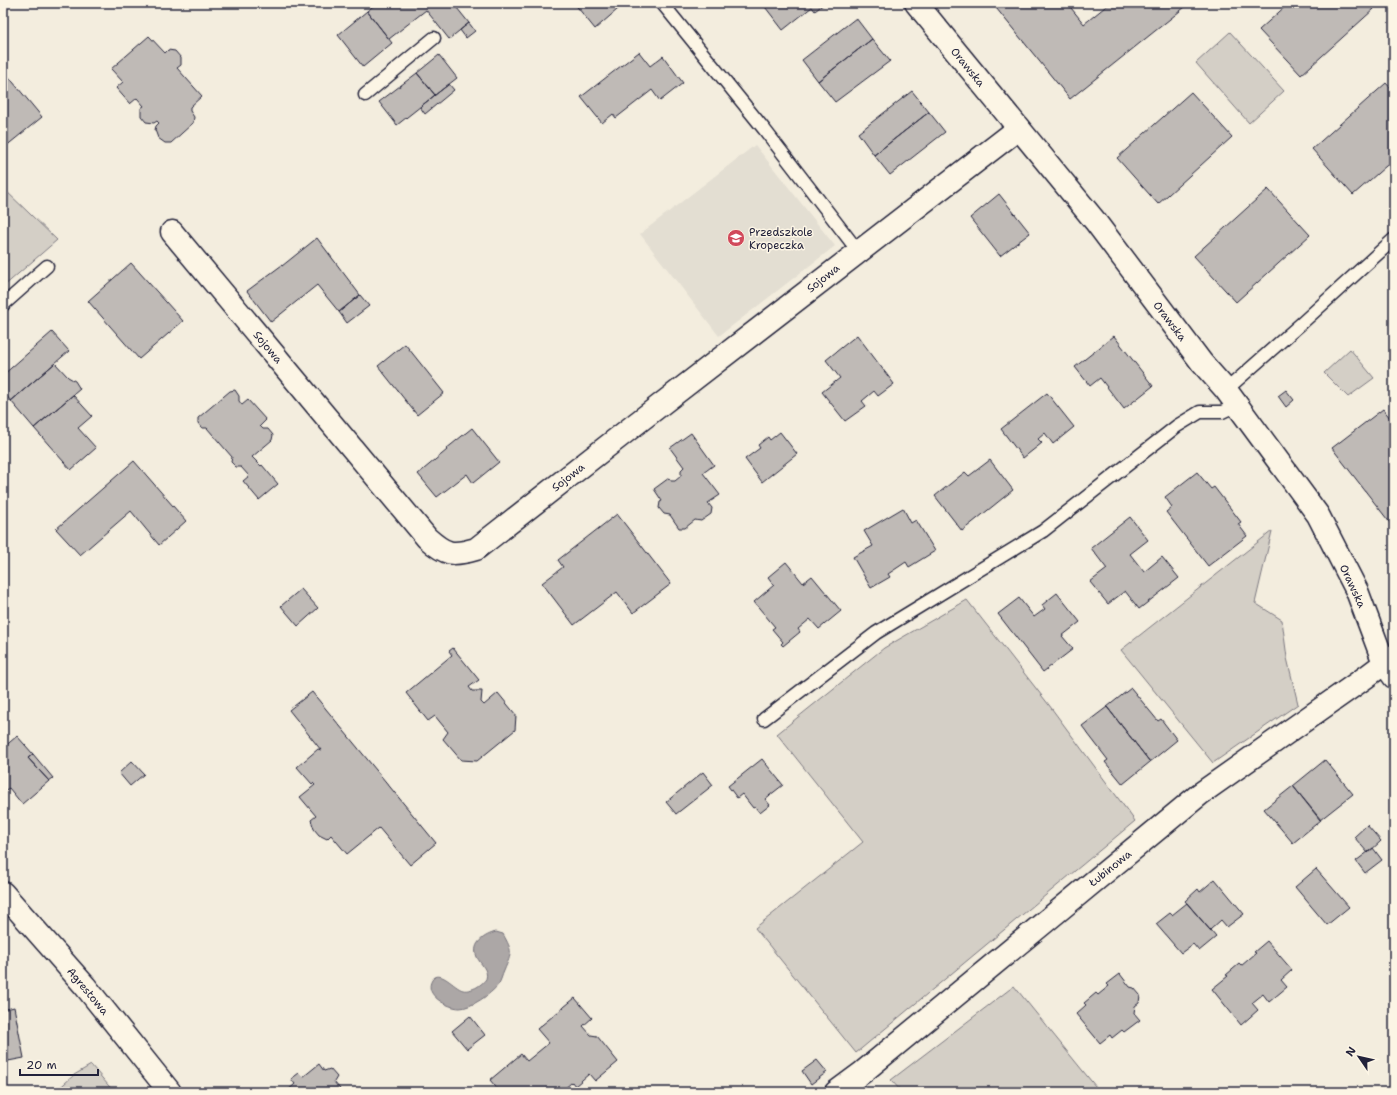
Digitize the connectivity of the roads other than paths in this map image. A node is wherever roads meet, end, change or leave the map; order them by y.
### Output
1 (662, 3) edge
2 (916, 3) edge
3 (434, 38) dead end
4 (365, 95) dead end
5 (1018, 129) junction
6 (172, 232) dead end
7 (1394, 239) edge
8 (858, 251) junction
9 (48, 266) dead end
10 (3, 304) edge
11 (1231, 398) junction
12 (1391, 665) edge
13 (764, 719) dead end
14 (8, 907) edge
15 (170, 1092) edge
16 (836, 1092) edge

1 - 8 lane
2 - 5 street, Orawska
3 - 4 lane
5 - 8 street, Sojowa
5 - 11 street, Orawska
6 - 8 street, Sojowa
7 - 11 lane
9 - 10 lane
11 - 12 street, Orawska
11 - 13 lane
12 - 16 street, Łubinowa
14 - 15 street, Agrestowa

